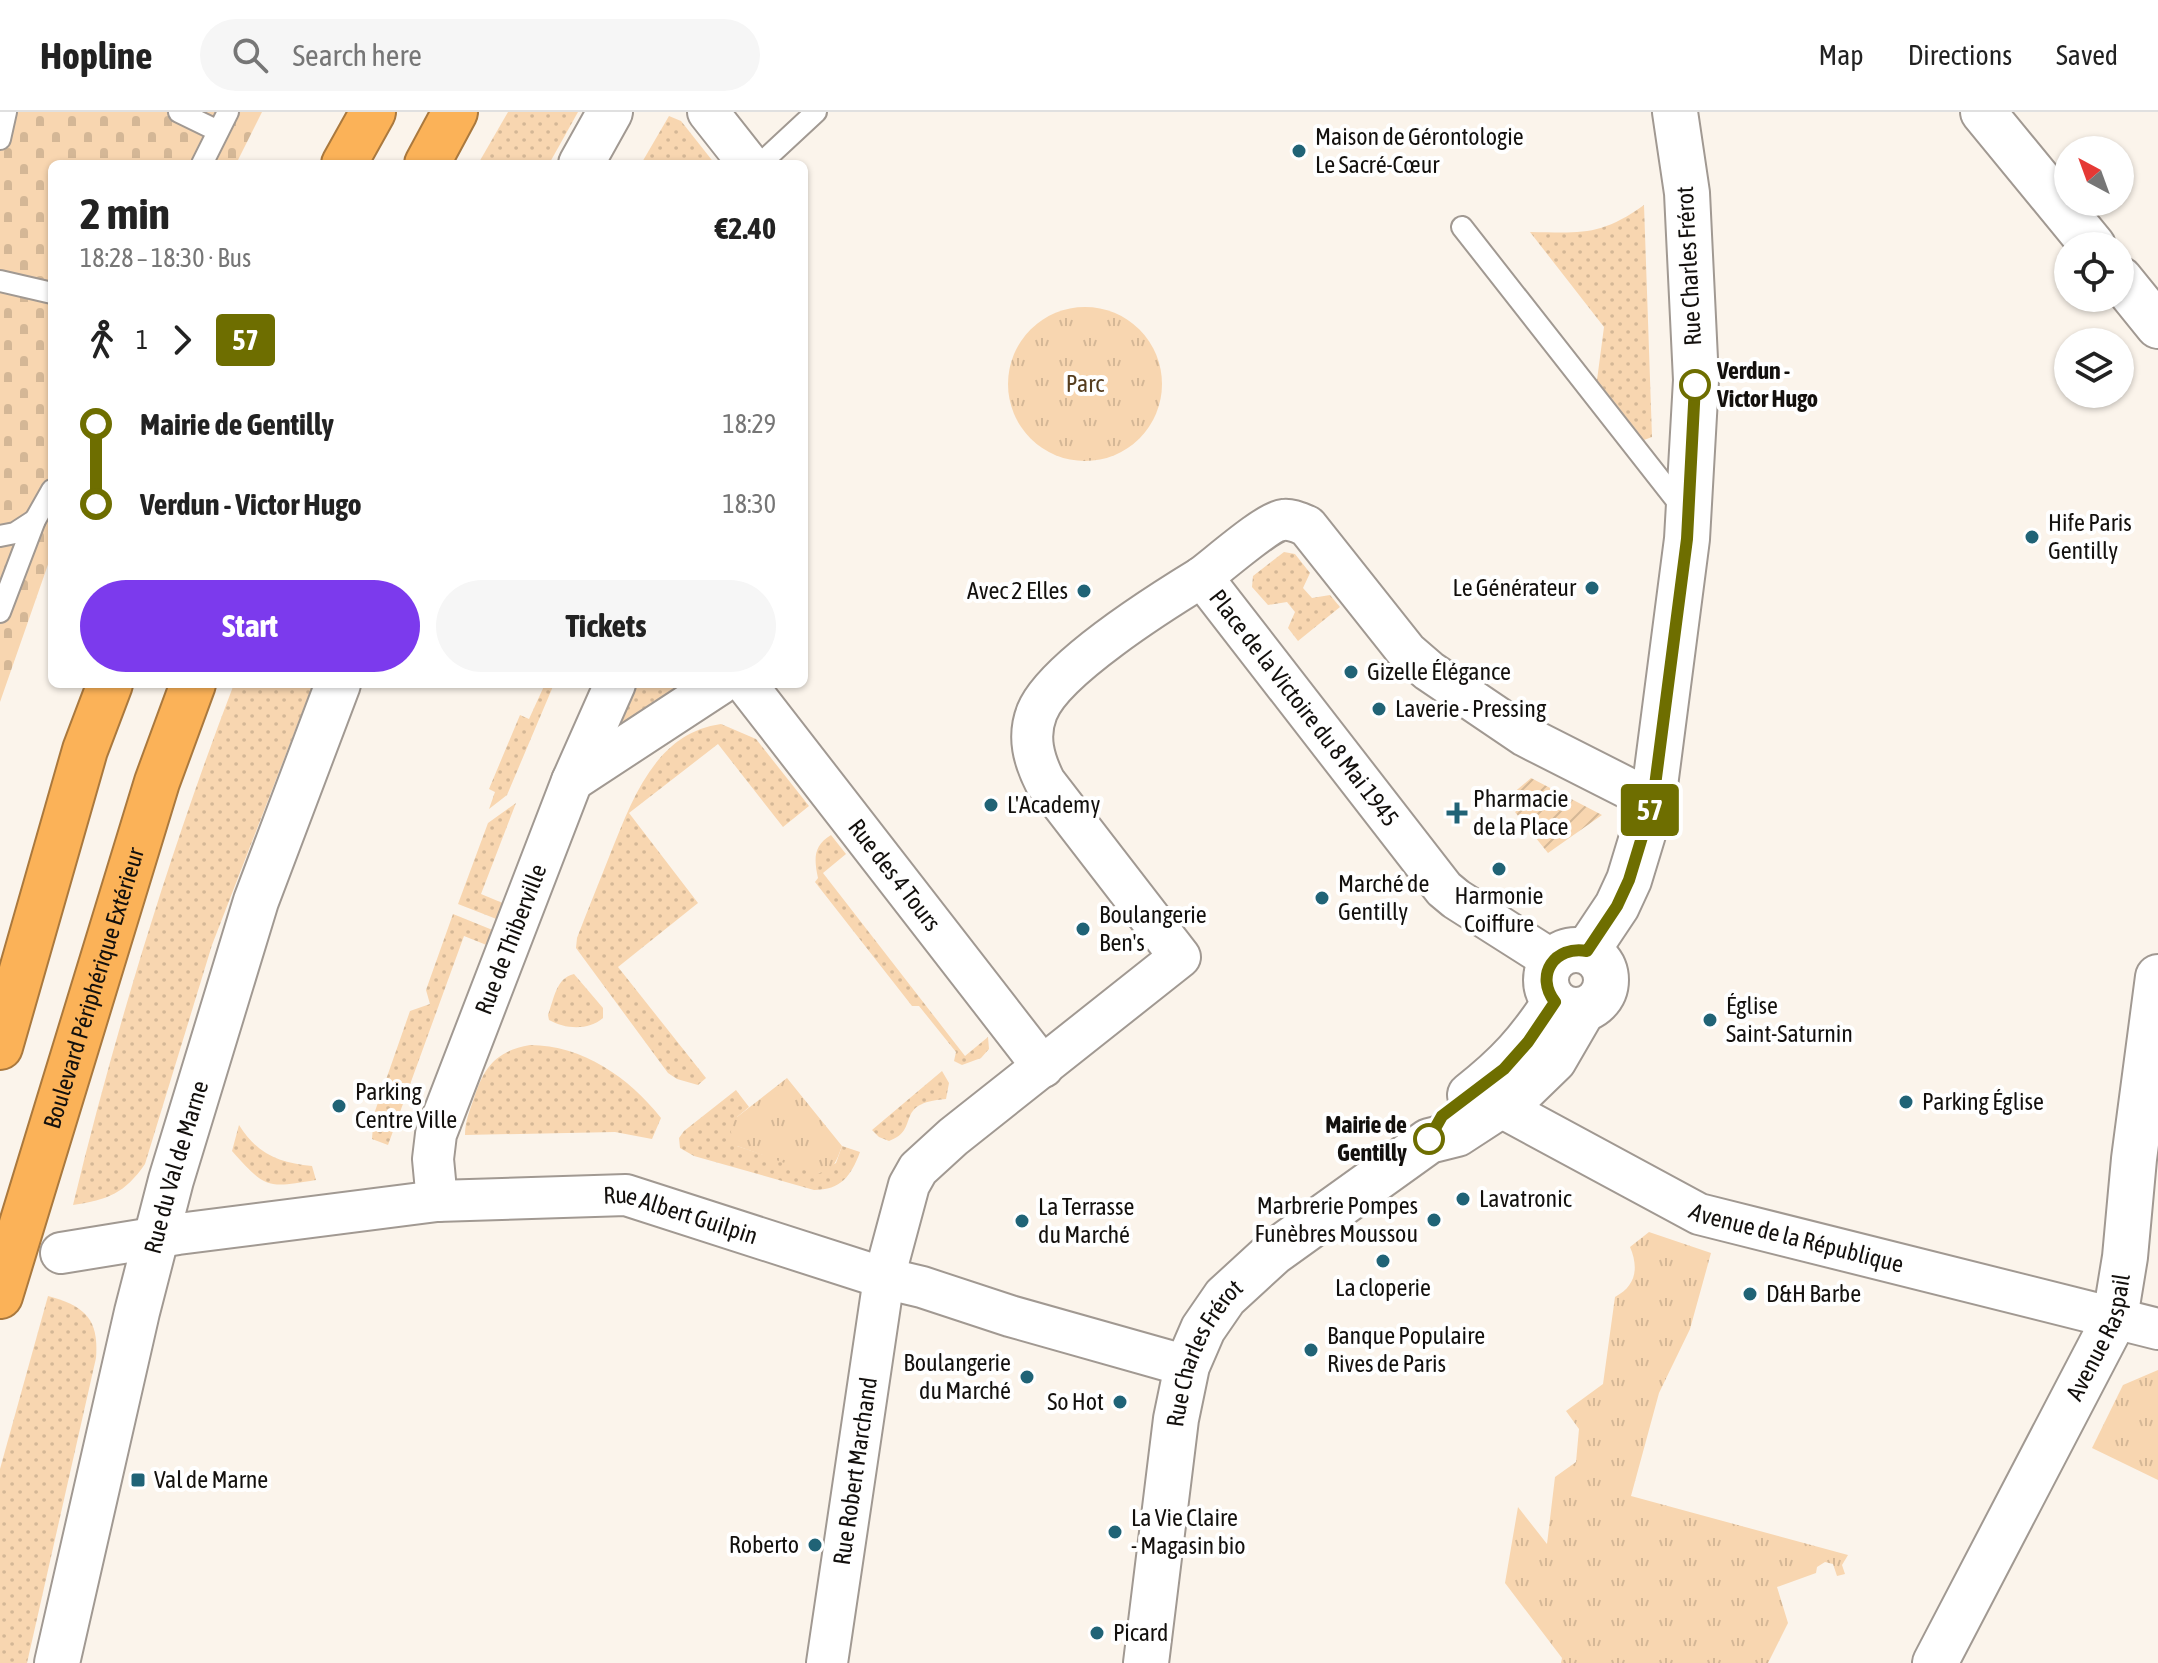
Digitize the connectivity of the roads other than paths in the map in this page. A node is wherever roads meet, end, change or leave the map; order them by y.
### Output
1 (6, 112) edge
2 (179, 112) edge
3 (228, 112) edge
4 (373, 112) edge
5 (455, 112) edge
6 (610, 112) edge
7 (708, 112) edge
8 (816, 112) edge
9 (1675, 112) edge
10 (1983, 112) edge
11 (218, 131) junction
12 (0, 139) edge
13 (204, 160) edge
14 (346, 160) edge
15 (429, 160) edge
16 (583, 160) edge
17 (746, 160) edge
18 (764, 160) edge
19 (1462, 227) dead end
20 (2082, 232) edge
21 (0, 281) edge
22 (48, 292) edge
23 (2134, 296) edge
24 (2158, 326) edge
25 (48, 497) edge
26 (1689, 516) junction
27 (35, 520) junction
28 (0, 536) edge
29 (1202, 577) junction
30 (0, 612) edge
31 (108, 688) edge
32 (192, 688) edge
33 (336, 688) edge
34 (613, 688) edge
35 (714, 688) edge
36 (749, 688) edge
37 (572, 781) junction
38 (1653, 801) junction
39 (2158, 977) edge
40 (1569, 981) junction
41 (0, 1047) edge
42 (1043, 1067) junction
43 (1499, 1106) junction
44 (1429, 1141) junction
45 (437, 1201) junction
46 (156, 1237) junction
47 (61, 1253) dead end
48 (884, 1278) junction
49 (0, 1296) edge
50 (2115, 1318) junction
51 (2158, 1329) edge
52 (1187, 1366) junction
53 (57, 1663) edge
54 (827, 1663) edge
55 (1146, 1663) edge
56 (1935, 1663) edge

1 - 12 lane
2 - 11 lane
3 - 11 lane
4 - 14 highway
5 - 15 highway
6 - 16 main road
7 - 17 street
8 - 18 lane
9 - 26 main road, Rue Charles Frérot
10 - 20 main road
11 - 13 lane
19 - 26 lane
21 - 22 lane
23 - 24 main road
25 - 27 lane
26 - 38 main road, Rue Charles Frérot
27 - 28 lane
27 - 30 lane
29 - 38 street
29 - 40 street, Place de la Victoire du 8 Mai 1945
29 - 42 street, Place de la Victoire du 8 Mai 1945
31 - 41 highway
32 - 49 highway, Boulevard Périphérique Extérieur
33 - 46 main road, Rue du Val de Marne
34 - 37 street, Rue de Thiberville
35 - 37 street
36 - 42 street, Rue des 4 Tours
37 - 45 street, Rue de Thiberville
38 - 40 main road, Rue Charles Frérot
39 - 50 main road, Avenue Raspail
40 - 43 main road, Rue Charles Frérot
40 - 44 main road, Rue Charles Frérot
42 - 48 street, Place de la Victoire du 8 Mai 1945
43 - 44 main road, Rue Charles Frérot
43 - 50 street, Avenue de la République
44 - 52 main road, Rue Charles Frérot
45 - 46 street, Rue Albert Guilpin
45 - 48 street, Rue Albert Guilpin
46 - 47 street, Rue Albert Guilpin
46 - 53 main road, Rue du Val de Marne
48 - 52 street, Rue Albert Guilpin
48 - 54 street, Rue Robert Marchand
50 - 51 street, Avenue de la République
50 - 56 main road, Avenue Raspail
52 - 55 main road, Rue Charles Frérot

